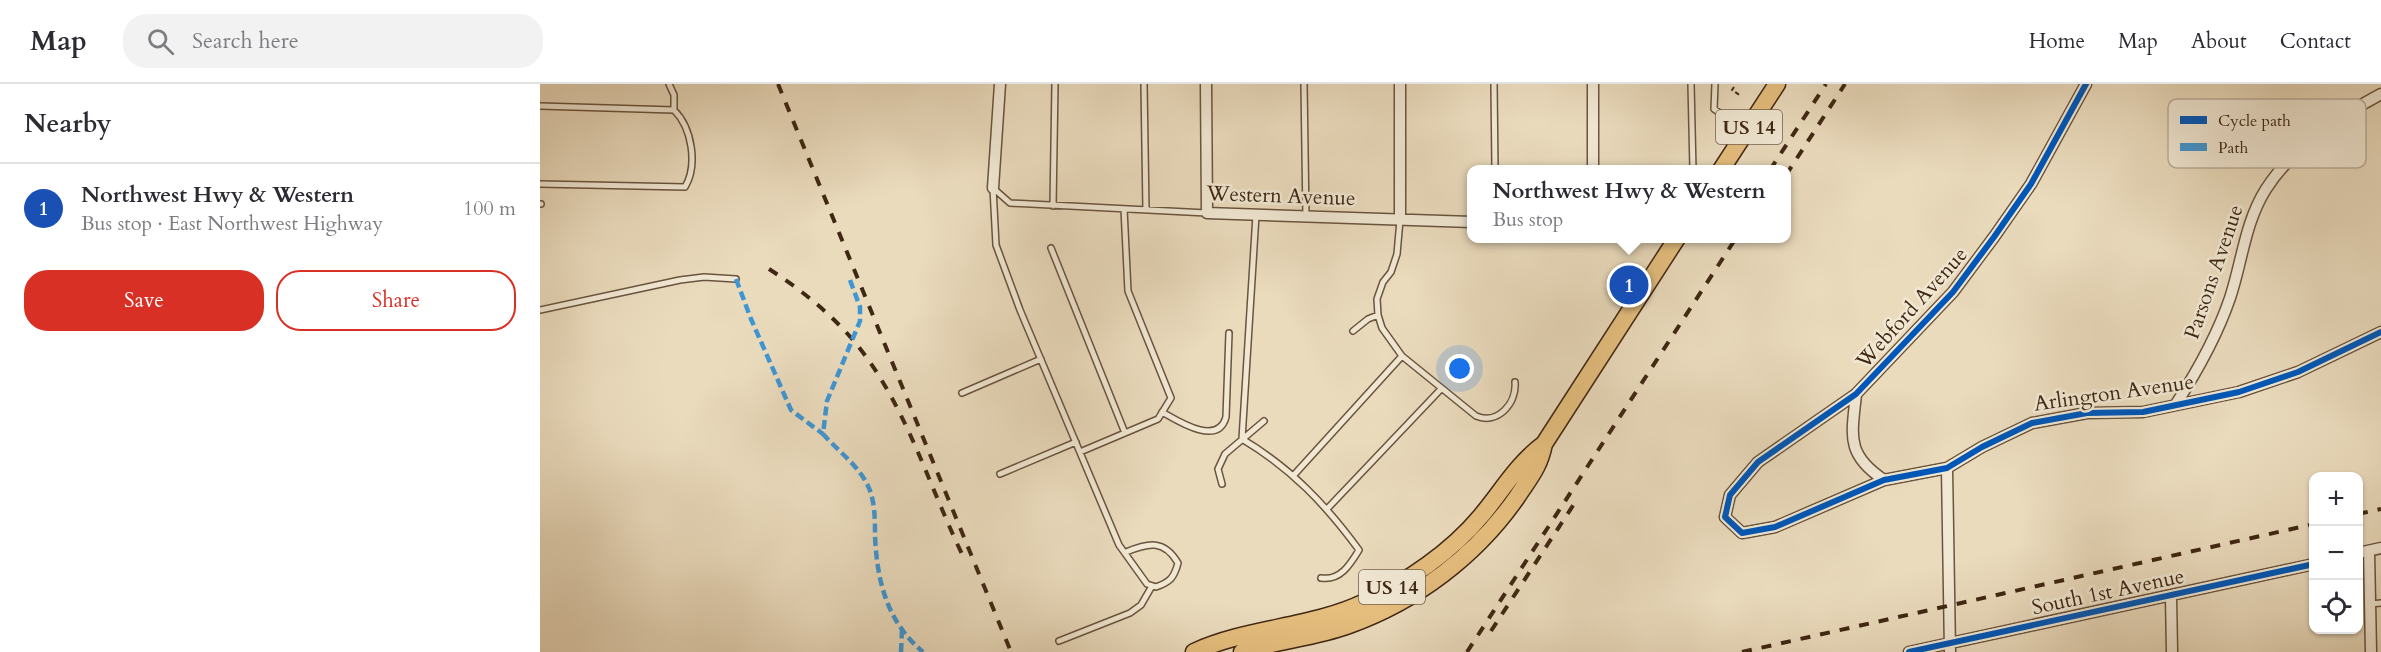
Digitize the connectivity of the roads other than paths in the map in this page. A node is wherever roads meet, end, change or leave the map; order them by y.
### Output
1 (669, 84) edge
2 (1000, 84) edge
3 (1054, 84) edge
4 (1144, 84) edge
5 (1206, 84) edge
6 (1304, 84) edge
7 (1400, 84) edge
8 (1494, 84) edge
9 (1593, 84) edge
10 (1692, 84) edge
11 (1715, 84) edge
12 (1777, 84) edge
13 (2086, 84) edge
14 (2381, 94) edge
15 (2366, 102) edge
16 (540, 106) edge
17 (674, 111) junction
18 (1746, 131) junction
19 (1495, 165) edge
20 (1593, 165) edge
21 (1693, 165) edge
22 (1724, 165) edge
23 (2280, 168) edge
24 (540, 184) edge
25 (993, 188) junction
26 (1053, 206) junction
27 (1124, 209) junction
28 (1146, 210) junction
29 (1207, 213) junction
30 (1256, 215) junction
31 (1306, 217) junction
32 (1400, 220) junction
33 (1467, 222) edge
34 (1674, 243) edge
35 (1051, 248) dead end
36 (736, 279) dead end
37 (540, 310) edge
38 (1378, 315) junction
39 (1353, 331) dead end
40 (2381, 332) edge
41 (1229, 333) dead end
42 (1402, 356) junction
43 (1041, 359) junction
44 (1515, 382) dead end
45 (1441, 389) junction
46 (962, 393) dead end
47 (1856, 394) junction
48 (2176, 404) junction
49 (1162, 412) junction
50 (1264, 421) dead end
51 (1125, 433) junction
52 (1242, 439) junction
53 (1076, 442) junction
54 (1544, 444) junction
55 (1080, 452) junction
56 (1947, 468) junction
57 (1000, 474) dead end
58 (1293, 476) junction
59 (1884, 480) junction
60 (1222, 483) dead end
61 (1327, 509) junction
62 (1725, 517) joint
63 (2381, 548) edge
64 (1126, 552) junction
65 (2364, 552) edge
66 (2309, 565) edge
67 (1321, 578) dead end
68 (1152, 586) junction
69 (2171, 596) junction
70 (2376, 604) edge
71 (1059, 641) dead end
72 (1950, 648) edge
73 (1194, 652) edge
74 (1242, 652) edge
75 (1909, 652) edge
76 (2172, 652) edge
77 (2372, 652) edge

1 - 17 lane
2 - 25 street
3 - 26 lane
4 - 28 lane
5 - 29 street
6 - 31 lane
7 - 32 street
8 - 19 lane
9 - 20 street
10 - 21 lane
11 - 18 lane
12 - 18 main road, US 14
13 - 47 street, Webford Avenue
14 - 15 street, Parsons Avenue
16 - 17 lane
17 - 24 lane
18 - 22 main road, US 14
23 - 48 street, Parsons Avenue
25 - 26 lane, Western Avenue
25 - 43 lane
26 - 27 lane, Western Avenue
27 - 28 lane, Western Avenue
27 - 49 lane
28 - 29 lane, Western Avenue
29 - 30 street, Western Avenue
30 - 31 street, Western Avenue
30 - 52 lane
31 - 32 street, Western Avenue
32 - 33 street, Western Avenue
32 - 38 lane
34 - 54 main road, US 14
35 - 51 lane
36 - 37 lane
38 - 39 lane
38 - 42 lane
40 - 48 street, Arlington Avenue
41 - 49 lane
42 - 45 lane
42 - 58 lane
43 - 46 lane
43 - 53 lane
44 - 45 lane
45 - 61 lane
47 - 59 street
47 - 62 street, Webford Avenue
48 - 56 street, Arlington Avenue
49 - 51 lane
50 - 52 lane
51 - 55 lane
52 - 58 lane
52 - 60 lane
53 - 55 lane
53 - 57 lane
54 - 73 main road, US 14
54 - 74 main road, US 14
55 - 64 lane
56 - 59 street, Arlington Avenue
56 - 72 street
58 - 61 lane
59 - 62 street, Arlington Avenue
61 - 67 lane
63 - 65 street
64 - 68 lane
64 - 68 lane
65 - 70 street
66 - 69 street, South 1st Avenue
68 - 71 lane
69 - 72 street, South 1st Avenue
69 - 76 street
70 - 77 street
72 - 75 street, South 1st Avenue

